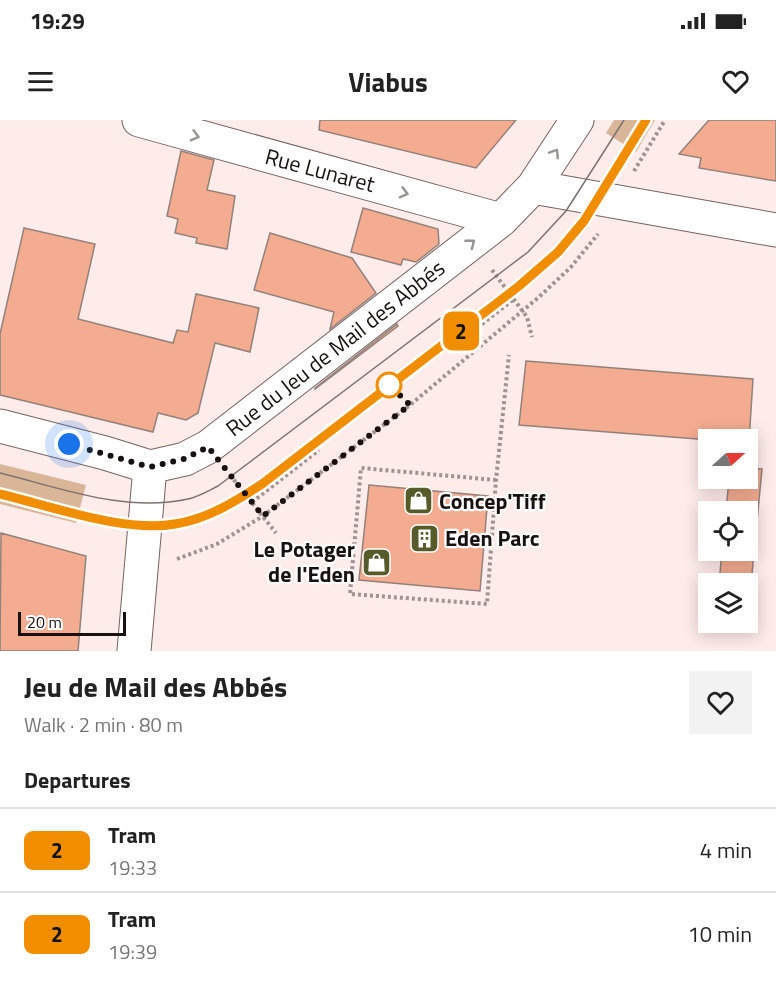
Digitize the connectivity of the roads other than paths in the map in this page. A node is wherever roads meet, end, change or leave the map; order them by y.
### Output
1 (139, 120) edge
2 (577, 120) edge
3 (534, 187) junction
4 (501, 220) junction
5 (776, 230) edge
6 (0, 426) edge
7 (150, 467) junction
8 (135, 651) edge

1 -> 4 street, Rue Lunaret
3 -> 2 street, Rue du Jeu de Mail des Abbés
3 - 4 street, Rue du Jeu de Mail des Abbés
3 - 5 street
7 -> 4 street, Rue du Jeu de Mail des Abbés
6 - 7 street
7 - 8 street

